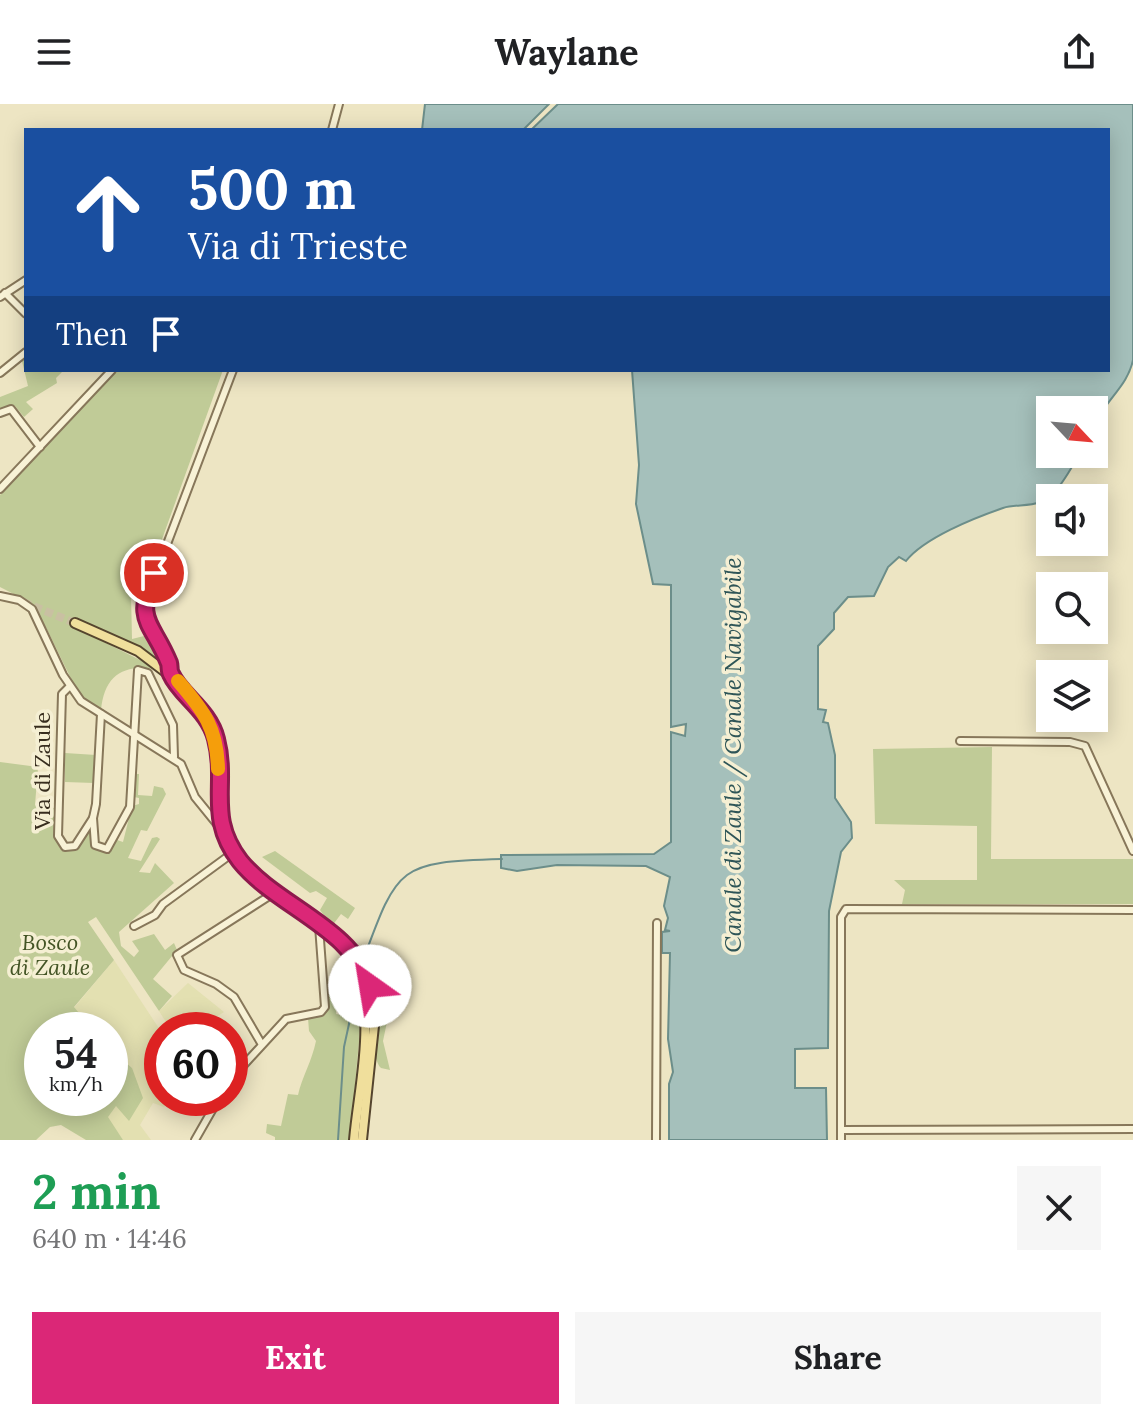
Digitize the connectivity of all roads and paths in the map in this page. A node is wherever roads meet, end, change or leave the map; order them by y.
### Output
1 (339, 104) edge
2 (333, 128) edge
3 (24, 281) edge
4 (3, 295) edge
5 (24, 312) edge
6 (24, 354) edge
7 (230, 372) edge
8 (0, 373) edge
9 (110, 373) edge
10 (0, 413) edge
11 (40, 447) junction
12 (0, 489) edge
13 (1, 597) edge
14 (75, 623) tunnel mouth
15 (171, 674) junction
16 (69, 687) junction
17 (101, 714) junction
18 (134, 732) junction
19 (960, 741) dead end
20 (174, 757) junction
21 (200, 803) junction
22 (218, 808) junction
23 (93, 818) junction
24 (221, 829) junction
25 (1131, 842) edge
26 (1133, 851) edge
27 (234, 852) junction
28 (274, 893) junction
29 (1133, 910) edge
30 (657, 923) dead end
31 (134, 926) dead end
32 (319, 926) junction
33 (339, 942) junction
34 (261, 1043) junction
35 (248, 1059) edge
36 (209, 1116) edge
37 (1034, 1129) junction
38 (1133, 1129) edge
39 (841, 1130) junction
40 (195, 1140) edge
41 (354, 1140) edge
42 (362, 1140) edge
43 (656, 1140) edge
44 (841, 1140) edge
45 (1034, 1140) edge

1 - 2 street
3 - 4 street
4 - 5 street
6 - 8 street
7 - 15 street
9 - 11 street
10 - 11 street
11 - 12 street
13 - 16 street, Via di Zaule
14 - 15 main road
15 - 22 main road
16 - 17 street, Via di Zaule
16 - 23 street, Via di Zaule
17 - 18 street, Via di Zaule
17 - 23 street, Via di Zaule
18 - 20 street, Via di Zaule
18 - 20 street, Via di Zaule
18 - 23 street, Via di Zaule
19 - 25 street
20 - 21 street, Via di Zaule
21 - 22 street
21 - 24 street, Via di Zaule
22 - 24 main road
24 - 27 main road
25 - 26 street
27 - 28 main road
27 - 31 street
28 - 32 main road
28 - 34 street
29 - 39 street
30 - 43 street
32 - 33 main road
32 - 34 street
33 - 41 main road
33 - 42 main road
34 - 35 street
36 - 40 street
37 - 38 street
37 - 39 street
37 - 45 street
39 - 44 street

